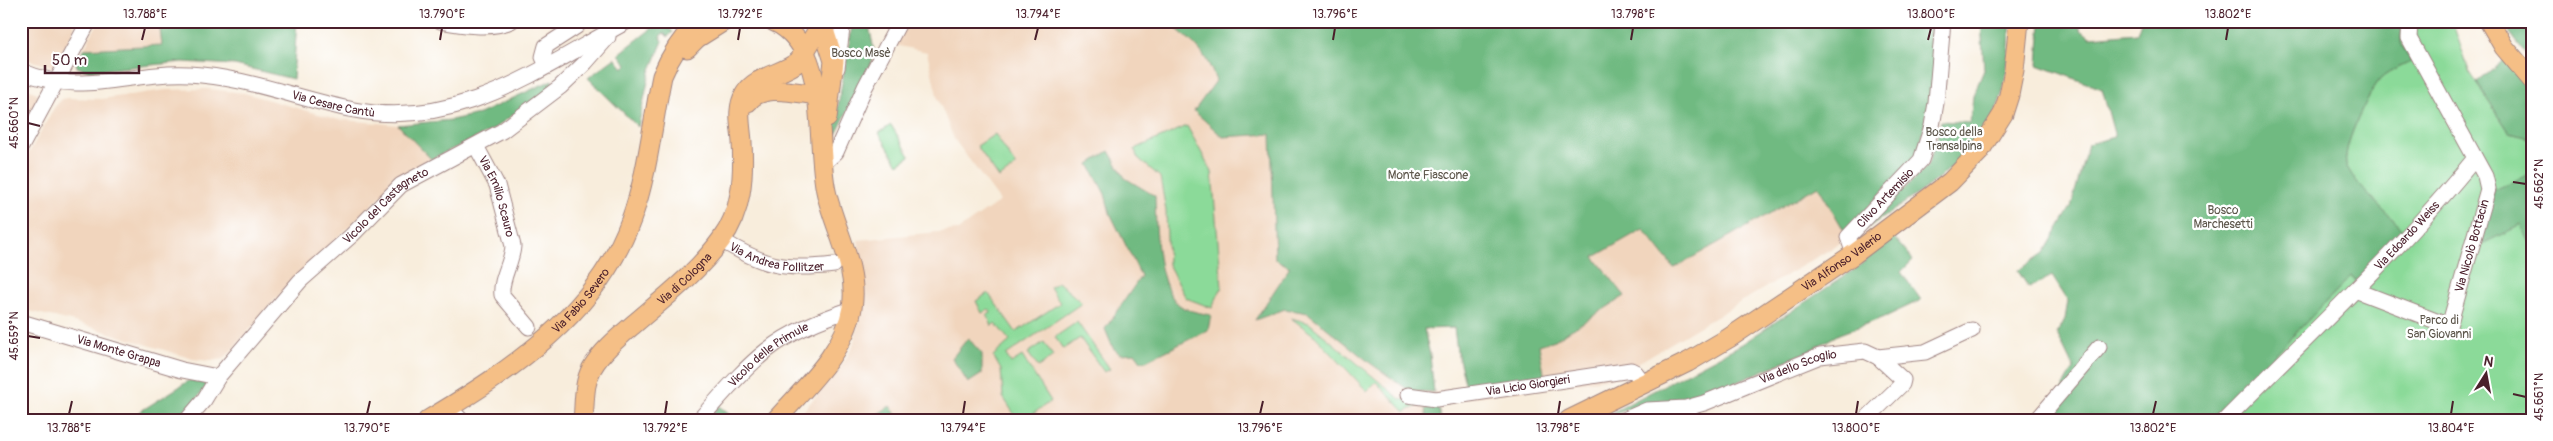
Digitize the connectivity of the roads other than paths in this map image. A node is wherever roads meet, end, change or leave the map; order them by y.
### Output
1 (88, 21) edge
2 (440, 21) edge
3 (511, 21) edge
4 (580, 21) edge
5 (718, 21) edge
6 (724, 21) edge
7 (773, 21) edge
8 (843, 21) edge
9 (900, 21) edge
10 (1943, 21) edge
11 (2019, 21) edge
12 (2410, 21) edge
13 (2489, 21) edge
14 (823, 22) edge
15 (618, 24) edge
16 (698, 30) edge
17 (804, 52) junction
18 (547, 66) junction
19 (21, 71) edge
20 (2532, 80) edge
21 (55, 82) junction
22 (824, 96) junction
23 (739, 114) junction
24 (476, 146) junction
25 (21, 147) edge
26 (2475, 158) junction
27 (823, 164) junction
28 (721, 240) junction
29 (1854, 254) junction
30 (834, 265) dead end
31 (2355, 290) junction
32 (852, 309) junction
33 (21, 322) edge
34 (529, 327) dead end
35 (1972, 330) dead end
36 (2098, 347) dead end
37 (1878, 357) junction
38 (218, 377) junction
39 (1644, 384) junction
40 (1408, 395) dead end
41 (455, 413) edge
42 (187, 420) edge
43 (428, 420) edge
44 (583, 420) edge
45 (699, 420) edge
46 (776, 420) edge
47 (1570, 420) edge
48 (1624, 420) edge
49 (1865, 420) edge
50 (2037, 420) edge
51 (2225, 420) edge

1 - 21 street
2 - 3 street
4 - 18 street
5 - 16 street, Via Fabio Severo
6 - 16 main road, Via Fabio Severo
7 - 17 main road
8 - 22 street
9 - 27 street
10 - 29 street, Clivo Artemisio
11 - 29 main road, Via Alfonso Valerio
12 - 26 street
13 - 20 main road
14 - 17 main road, Via di Cologna
14 - 22 main road
15 - 18 street, Via Cesare Cantù
15 - 24 street, Vicolo del Castagneto
16 - 41 main road, Via Fabio Severo
17 - 22 main road
17 - 23 main road, Via di Cologna
18 - 21 street, Via Cesare Cantù
19 - 21 street, Via Cesare Cantù
21 - 25 street
22 - 23 main road
22 - 27 main road
23 - 28 main road, Via di Cologna
24 - 34 street, Via Emilio Scauro
24 - 38 street, Vicolo del Castagneto
26 - 31 street, Via Edoardo Weiss
26 - 31 street, Via Nicolò Bottacin
27 - 32 main road
28 - 30 street, Via Andrea Pollitzer
28 - 44 main road, Via di Cologna
29 - 39 main road, Via Alfonso Valerio
31 - 51 street, Via Edoardo Weiss
32 - 45 street, Vicolo delle Primule
32 - 46 main road
33 - 38 street, Via Monte Grappa
35 - 37 street, Via dello Scoglio
36 - 50 street
37 - 48 street, Via dello Scoglio
37 - 49 street
38 - 42 street, Vicolo del Castagneto
39 - 40 street, Via Licio Giorgieri
39 - 47 main road, Via Alfonso Valerio
41 - 43 main road, Via Fabio Severo

